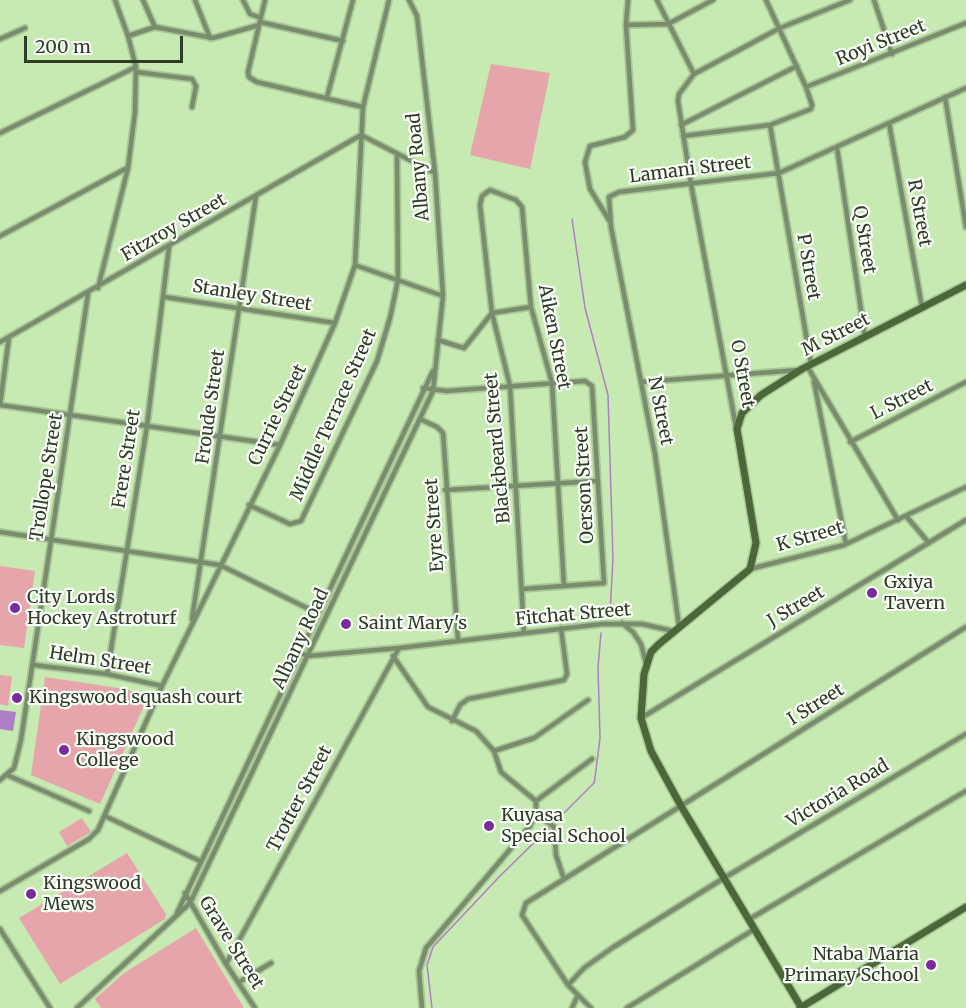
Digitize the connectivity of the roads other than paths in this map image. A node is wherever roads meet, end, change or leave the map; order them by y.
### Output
1 (115, 0) edge
2 (143, 0) edge
3 (195, 0) edge
4 (243, 0) edge
5 (265, 0) edge
6 (353, 0) edge
7 (389, 0) edge
8 (409, 0) edge
9 (628, 0) edge
10 (657, 0) edge
11 (713, 0) edge
12 (766, 0) edge
13 (850, 0) edge
14 (874, 0) edge
15 (260, 22) junction
16 (966, 23) edge
17 (668, 24) junction
18 (626, 25) junction
19 (156, 27) junction
20 (26, 28) dead end
21 (780, 28) junction
22 (128, 36) junction
23 (210, 38) junction
24 (0, 39) edge
25 (343, 41) junction
26 (892, 54) junction
27 (797, 66) junction
28 (136, 69) junction
29 (694, 74) junction
30 (806, 87) junction
31 (966, 88) edge
32 (945, 96) junction
33 (327, 98) junction
34 (363, 107) junction
35 (192, 108) dead end
36 (889, 123) junction
37 (770, 124) junction
38 (681, 125) junction
39 (0, 133) edge
40 (362, 135) junction
41 (683, 136) junction
42 (837, 148) junction
43 (397, 154) junction
44 (128, 168) junction
45 (435, 172) junction
46 (779, 173) junction
47 (691, 184) junction
48 (486, 191) joint
49 (256, 196) junction
50 (608, 201) joint
51 (611, 222) junction
52 (966, 227) edge
53 (0, 236) edge
54 (169, 247) junction
55 (355, 265) junction
56 (398, 280) junction
57 (966, 285) edge
58 (98, 288) junction
59 (88, 294) junction
60 (443, 296) junction
61 (165, 297) junction
62 (238, 307) junction
63 (531, 307) junction
64 (922, 307) junction
65 (492, 313) junction
66 (336, 323) junction
67 (9, 337) junction
68 (865, 337) junction
69 (438, 340) junction
70 (0, 342) edge
71 (807, 367) junction
72 (434, 369) junction
73 (727, 375) junction
74 (813, 376) junction
75 (641, 382) junction
76 (966, 382) edge
77 (552, 383) junction
78 (510, 386) junction
79 (423, 388) junction
80 (433, 391) junction
81 (0, 405) edge
82 (70, 414) junction
83 (420, 419) junction
84 (147, 426) junction
85 (736, 429) junction
86 (221, 435) junction
87 (850, 442) junction
88 (280, 445) junction
89 (392, 454) junction
90 (401, 458) junction
91 (598, 481) junction
92 (557, 483) junction
93 (515, 487) junction
94 (966, 487) edge
95 (445, 490) junction
96 (249, 505) junction
97 (906, 516) junction
98 (898, 520) junction
99 (966, 520) edge
100 (0, 532) edge
101 (51, 540) junction
102 (929, 543) junction
103 (846, 544) junction
104 (126, 551) junction
105 (199, 561) junction
106 (342, 562) junction
107 (220, 565) junction
108 (350, 566) junction
109 (750, 569) junction
110 (564, 585) junction
111 (523, 589) junction
112 (317, 613) junction
113 (192, 622) junction
114 (622, 623) junction
115 (966, 627) edge
116 (561, 628) junction
117 (676, 629) junction
118 (524, 633) junction
119 (458, 640) junction
120 (399, 648) junction
121 (298, 652) junction
122 (308, 656) junction
123 (393, 656) junction
124 (646, 663) junction
125 (34, 664) junction
126 (107, 674) junction
127 (162, 686) junction
128 (588, 700) dead end
129 (272, 708) junction
130 (281, 711) junction
131 (641, 718) junction
132 (452, 721) junction
133 (966, 734) edge
134 (494, 751) junction
135 (592, 759) dead end
136 (247, 760) junction
137 (256, 763) junction
138 (7, 775) junction
139 (0, 780) edge
140 (966, 791) edge
141 (536, 801) junction
142 (681, 806) junction
143 (89, 811) dead end
144 (536, 813) junction
145 (105, 816) junction
146 (200, 861) junction
147 (208, 864) junction
148 (724, 878) junction
149 (564, 879) junction
150 (0, 891) edge
151 (185, 893) junction
152 (190, 903) junction
153 (966, 907) edge
154 (177, 913) junction
155 (748, 920) junction
156 (0, 929) edge
157 (753, 930) junction
158 (271, 963) dead end
159 (226, 964) junction
160 (239, 982) junction
161 (568, 985) junction
162 (578, 995) junction
163 (50, 1008) edge
164 (77, 1008) edge
165 (255, 1008) edge
166 (422, 1008) edge
167 (572, 1008) edge
168 (591, 1008) edge
169 (627, 1008) edge
170 (801, 1008) edge

1 - 22 street
2 - 19 street
3 - 23 street
4 - 15 street
5 - 15 street
6 - 25 street
7 - 34 street, Currie Street
8 - 45 street, Albany Road
9 - 18 street
10 - 17 street
11 - 17 street
12 - 21 street
13 - 21 street
14 - 26 street
15 - 23 street
15 - 25 street
15 - 33 street
16 - 26 street, Royi Street
17 - 18 street
17 - 29 street
18 - 51 street
19 - 22 street
19 - 23 street
20 - 24 street
21 - 27 street
21 - 29 street
22 - 28 street
25 - 33 street
26 - 30 street, Royi Street
27 - 30 street
27 - 38 street
28 - 35 street
28 - 39 street
28 - 44 street
29 - 38 street, O Street
30 - 37 street
31 - 32 street, Lamani Street
32 - 36 street, Lamani Street
32 - 52 street
33 - 34 street
34 - 40 street, Currie Street
36 - 42 street, Lamani Street
36 - 64 street, R Street
37 - 41 street
37 - 46 street, P Street
38 - 41 street, O Street
40 - 43 street
40 - 49 street, Fitzroy Street
40 - 55 street, Currie Street
41 - 47 street, O Street
42 - 46 street, Lamani Street
42 - 68 street, Q Street
43 - 45 street
43 - 56 street, Middle Terrace Street
44 - 53 street
44 - 58 street
45 - 60 street, Albany Road
46 - 47 street, Lamani Street
46 - 71 street, P Street
47 - 50 street, Lamani Street
47 - 73 street, O Street
48 - 63 street, Aiken Street
48 - 65 street, Blackbeard Street
49 - 54 street, Fitzroy Street
49 - 62 street, Froude Street
50 - 51 street, N Street
51 - 75 street, N Street
54 - 58 street, Fitzroy Street
54 - 61 street, Frere Street
55 - 56 street
55 - 66 street, Currie Street
56 - 60 street
56 - 96 street, Middle Terrace Street
57 - 64 street, M Street
58 - 59 street, Fitzroy Street
59 - 67 street, Fitzroy Street
59 - 82 street, Trollope Street
60 - 69 street, Albany Road
61 - 62 street, Stanley Street
61 - 84 street, Frere Street
62 - 66 street, Stanley Street
62 - 86 street, Froude Street
63 - 65 street
63 - 77 street, Aiken Street
64 - 68 street, M Street
65 - 69 street
65 - 78 street, Blackbeard Street
66 - 88 street, Currie Street
67 - 70 street, Fitzroy Street
67 - 81 street
68 - 71 street, M Street
69 - 72 street, Albany Road
71 - 73 street
71 - 74 street, P Street
71 - 85 street, M Street
72 - 79 street, Albany Road
72 - 80 street, Albany Road
73 - 75 street
73 - 85 street, O Street
74 - 87 street, P Street
74 - 103 street, P Street
75 - 117 street, N Street
76 - 87 street, L Street
77 - 78 street
77 - 91 street, Oerson Street
77 - 92 street, Aiken Street
78 - 80 street
78 - 93 street, Blackbeard Street
79 - 80 street
79 - 89 street, Albany Road
80 - 83 street, Albany Road
81 - 82 street
82 - 84 street
82 - 101 street, Trollope Street
83 - 90 street, Albany Road
83 - 95 street, Eyre Street
84 - 86 street
84 - 104 street, Frere Street
85 - 109 street, O Street
86 - 88 street
86 - 105 street, Froude Street
87 - 98 street, P Street
88 - 96 street, Currie Street
89 - 90 street
89 - 106 street, Albany Road
90 - 108 street, Albany Road
91 - 92 street
91 - 110 street, Oerson Street
92 - 93 street
92 - 110 street, Aiken Street
93 - 95 street
93 - 111 street, Blackbeard Street
94 - 97 street, K Street
95 - 119 street, Eyre Street
96 - 107 street, Currie Street
97 - 98 street, K Street
97 - 102 street
98 - 103 street, K Street
99 - 102 street, J Street
100 - 101 street
101 - 104 street
101 - 125 street, Trollope Street
102 - 131 street, J Street
103 - 109 street, K Street
104 - 105 street
104 - 126 street, Frere Street
105 - 107 street
105 - 113 street, Froude Street
106 - 108 street
106 - 112 street, Albany Road
107 - 112 street
107 - 113 street, Currie Street
108 - 122 street, Albany Road
109 - 117 street, K Street
110 - 111 street
111 - 118 street, Blackbeard Street
112 - 121 street, Albany Road
113 - 127 street, Currie Street
114 - 116 street, Fitchat Street
114 - 117 street, Fitchat Street
114 - 124 street
115 - 142 street, I Street
116 - 118 street, Fitchat Street
116 - 132 street
117 - 124 street
118 - 119 street, Fitchat Street
119 - 120 street, Fitchat Street
120 - 122 street, Fitchat Street
120 - 123 street, Trotter Street
121 - 122 street, Fitchat Street
121 - 129 street, Albany Road
122 - 130 street, Albany Road
123 - 132 street
123 - 159 street, Trotter Street
124 - 131 street
125 - 126 street, Helm Street
125 - 138 street, Trollope Street
126 - 127 street, Helm Street
127 - 145 street, Currie Street
128 - 134 street
129 - 130 street
129 - 136 street, Albany Road
130 - 137 street, Albany Road
131 - 142 street
132 - 134 street
133 - 148 street, Victoria Road
134 - 141 street
135 - 141 street
136 - 137 street
136 - 146 street, Albany Road
137 - 147 street, Albany Road
138 - 139 street
138 - 143 street
140 - 155 street
141 - 144 street
142 - 148 street
142 - 149 street, I Street
144 - 149 street
144 - 166 street
145 - 146 street
145 - 150 street, Currie Street
146 - 147 street
146 - 151 street, Albany Road
147 - 152 street, Albany Road
148 - 155 street
148 - 161 street, Victoria Road
149 - 161 street, I Street
151 - 152 street, Grave Street
151 - 154 street, Albany Road
152 - 154 street, Albany Road
152 - 159 street, Grave Street
153 - 170 street
154 - 164 street, Albany Road
155 - 157 street
156 - 163 street
157 - 169 street
157 - 170 street
158 - 160 street
159 - 160 street, Grave Street
160 - 165 street, Grave Street
161 - 162 street
162 - 167 street
162 - 168 street

